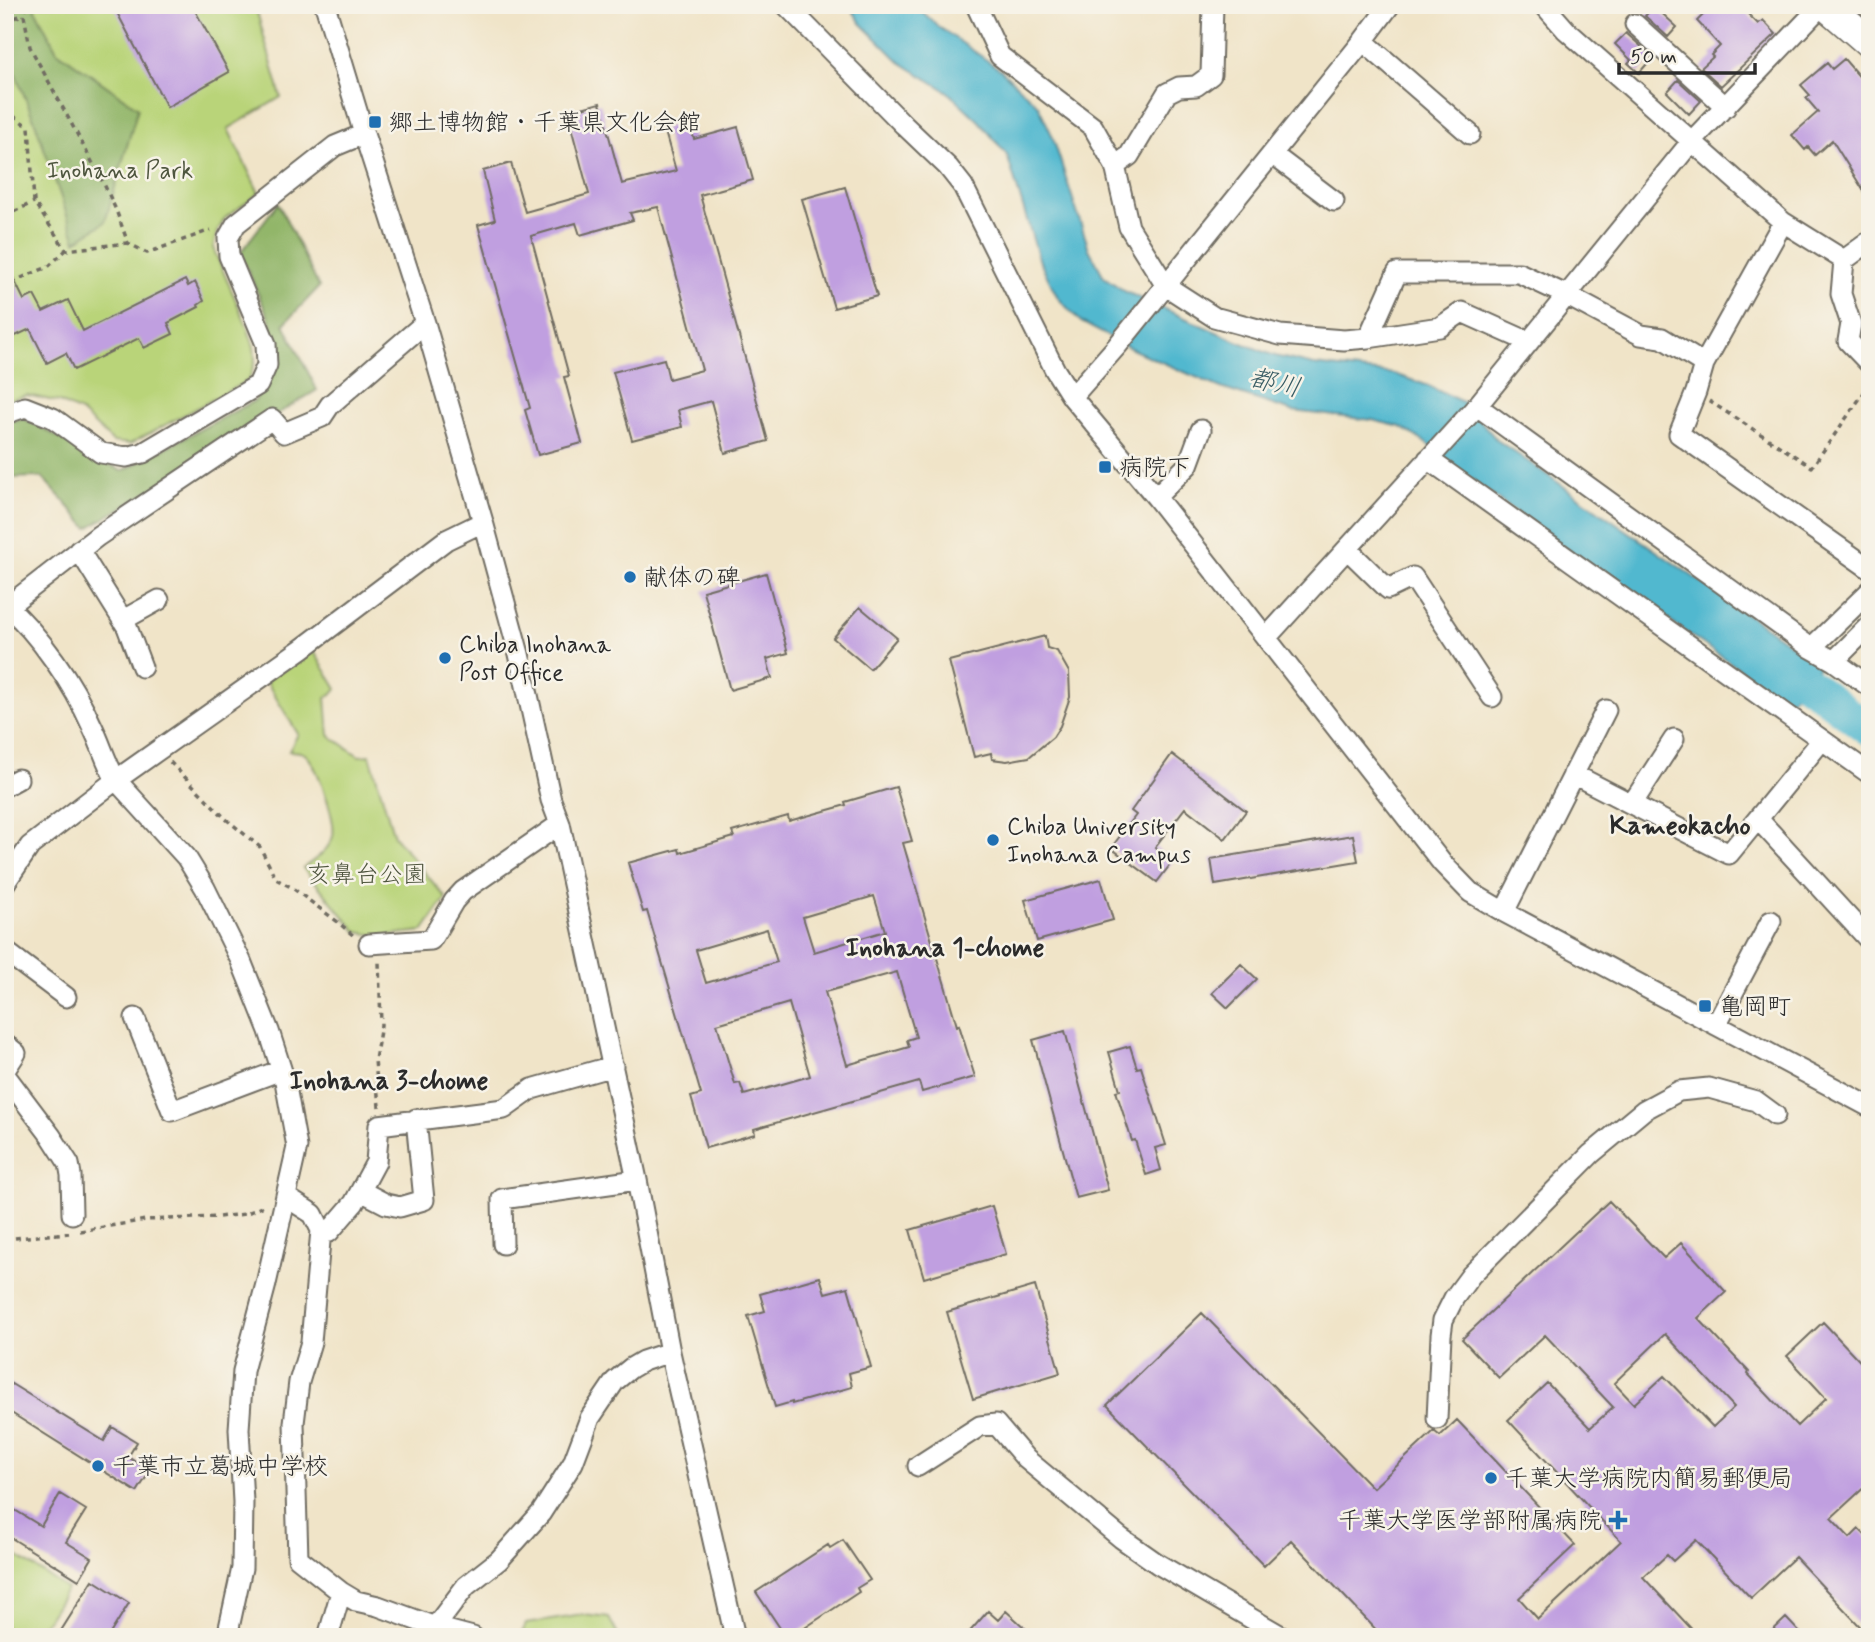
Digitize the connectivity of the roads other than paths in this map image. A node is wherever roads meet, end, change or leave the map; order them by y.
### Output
1 (325, 5) edge
2 (786, 5) edge
3 (976, 5) edge
4 (1213, 5) edge
5 (1390, 5) edge
6 (1544, 5) edge
7 (1824, 5) edge
8 (1635, 24) dead end
9 (1363, 41) junction
10 (1870, 43) edge
11 (1726, 107) junction
12 (364, 134) junction
13 (1470, 134) dead end
14 (1690, 142) junction
15 (1272, 154) junction
16 (1115, 166) junction
17 (1334, 201) dead end
18 (1783, 222) junction
19 (1870, 241) edge
20 (1844, 260) junction
21 (1161, 292) junction
22 (1566, 295) junction
23 (425, 323) junction
24 (1367, 338) junction
25 (1529, 342) junction
26 (1704, 364) junction
27 (1870, 364) edge
28 (1072, 397) junction
29 (1477, 406) junction
30 (5, 414) edge
31 (1201, 430) dead end
32 (1429, 459) junction
33 (1156, 497) junction
34 (483, 522) junction
35 (1347, 549) junction
36 (79, 550) junction
37 (1870, 569) edge
38 (159, 600) dead end
39 (1866, 602) edge
40 (7, 605) edge
41 (123, 620) junction
42 (1870, 625) edge
43 (1266, 638) junction
44 (1811, 648) junction
45 (1834, 661) junction
46 (142, 667) dead end
47 (1870, 687) edge
48 (1492, 696) dead end
49 (1606, 710) dead end
50 (1674, 739) dead end
51 (1822, 740) junction
52 (1870, 774) edge
53 (1573, 775) junction
54 (116, 780) junction
55 (1632, 804) junction
56 (1758, 819) junction
57 (559, 824) junction
58 (5, 883) edge
59 (1504, 912) junction
60 (1772, 921) dead end
61 (1870, 941) edge
62 (369, 944) road end
63 (5, 951) edge
64 (66, 998) dead end
65 (135, 1018) dead end
66 (1716, 1025) junction
67 (5, 1044) edge
68 (613, 1066) junction
69 (281, 1070) junction
70 (5, 1072) edge
71 (1867, 1101) edge
72 (1775, 1115) dead end
73 (416, 1119) junction
74 (637, 1180) junction
75 (360, 1191) junction
76 (286, 1197) junction
77 (72, 1214) dead end
78 (321, 1230) junction
79 (503, 1244) dead end
80 (670, 1352) junction
81 (1437, 1419) dead end
82 (918, 1466) dead end
83 (341, 1592) junction
84 (435, 1628) junction
85 (226, 1637) edge
86 (328, 1637) edge
87 (473, 1637) edge
88 (735, 1637) edge
89 (1283, 1637) edge

1 - 12 street
2 - 28 street
3 - 16 street
4 - 16 street
5 - 9 street
6 - 14 street
7 - 10 highway
7 - 11 street
8 - 11 street
9 - 13 street
9 - 15 street
11 - 14 street
12 - 23 street
12 - 30 street
14 - 18 street
14 - 22 street
15 - 17 street
15 - 21 street
16 - 21 street
18 - 20 street
18 - 26 street
19 - 20 street
20 - 27 street
21 - 24 street
21 - 28 street
22 - 24 street
22 - 25 street
22 - 26 street
23 - 34 street
23 - 36 street
24 - 25 street
25 - 29 street
26 - 37 street
28 - 33 street
29 - 32 street
29 - 44 street
31 - 33 street
32 - 35 street
32 - 51 street
33 - 43 street
34 - 54 street
34 - 57 street
35 - 43 street
35 - 48 street
36 - 40 street
36 - 41 street
38 - 41 street
39 - 44 street
40 - 54 street
41 - 46 street
42 - 45 street
43 - 59 street
44 - 45 street
45 - 47 street
49 - 53 street
50 - 55 street
51 - 52 street
51 - 56 street
53 - 55 street
53 - 59 street
54 - 58 street
54 - 69 street
55 - 56 street
56 - 61 street
57 - 62 street
57 - 68 street
59 - 66 street
60 - 66 street
63 - 64 street
65 - 69 street
66 - 71 street
67 - 70 street
68 - 73 street
68 - 74 street
69 - 76 street
70 - 77 street
72 - 81 street
73 - 75 street
73 - 75 street
74 - 79 street
74 - 80 street
75 - 78 street
76 - 78 street
76 - 85 street
78 - 83 street
80 - 84 street
80 - 88 street
82 - 89 street
83 - 84 street
83 - 86 street
84 - 87 street

